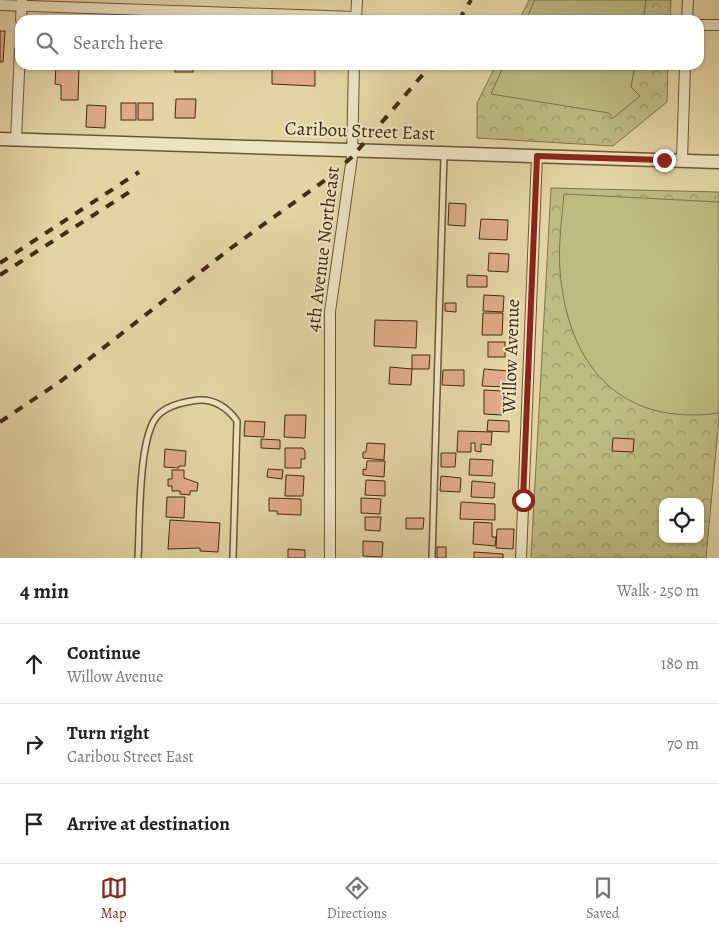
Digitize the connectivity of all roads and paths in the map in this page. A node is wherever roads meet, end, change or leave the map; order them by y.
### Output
1 (357, 0) edge
2 (688, 0) edge
3 (22, 3) edge
4 (0, 4) edge
5 (289, 15) edge
6 (356, 15) edge
7 (687, 15) edge
8 (704, 24) edge
9 (719, 25) edge
10 (19, 70) edge
11 (354, 70) edge
12 (685, 70) edge
13 (0, 139) edge
14 (16, 139) junction
15 (352, 150) junction
16 (444, 152) junction
17 (537, 156) junction
18 (682, 160) junction
19 (719, 162) edge
20 (138, 558) edge
21 (233, 558) edge
22 (330, 558) edge
23 (432, 558) edge
24 (521, 558) edge

1 - 6 street
2 - 7 street
3 - 4 street
3 - 5 street
8 - 9 street
10 - 14 street
11 - 15 street, 4th Avenue Northeast
12 - 18 street
13 - 14 street, Caribou Street East
14 - 15 street, Caribou Street East
15 - 16 street, Caribou Street East
15 - 22 street, 4th Avenue Northeast
16 - 17 street, Caribou Street East
16 - 23 lane
17 - 18 street, Caribou Street East
17 - 24 street, Willow Avenue
18 - 19 street, Caribou Street East
20 - 21 lane

